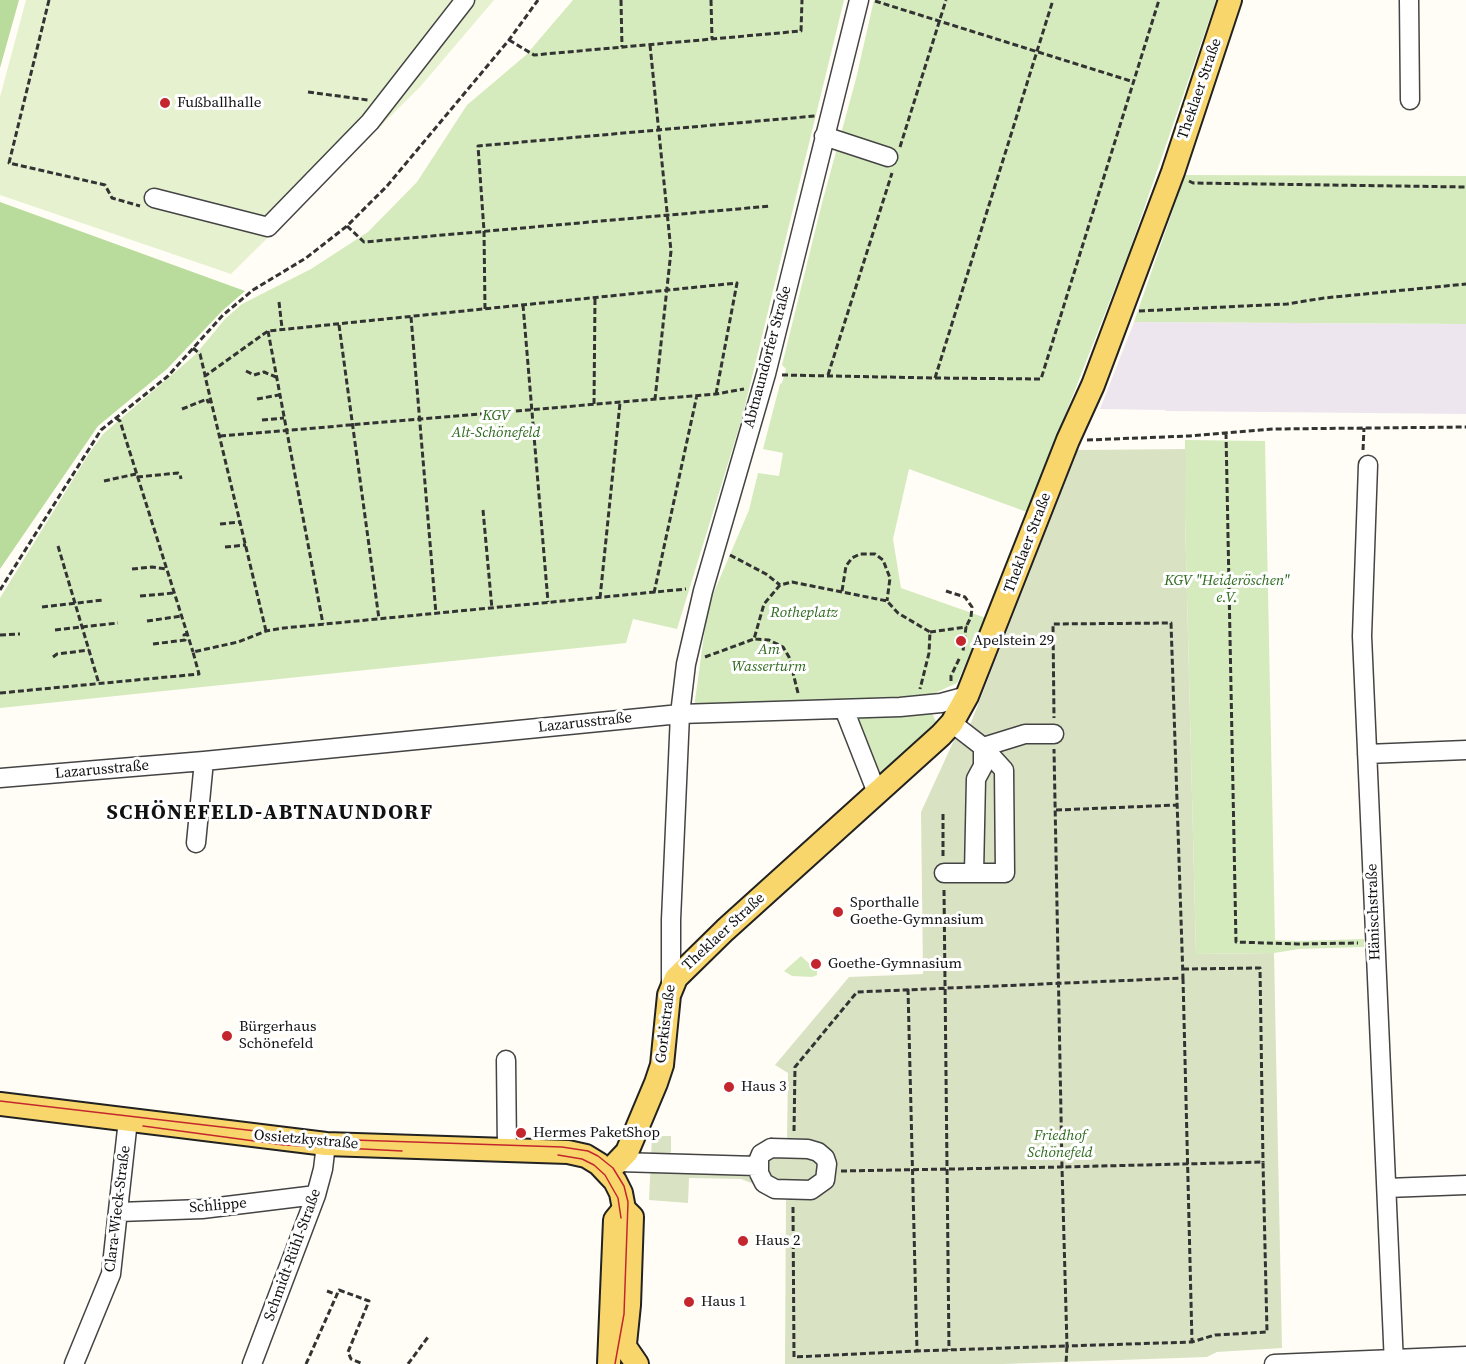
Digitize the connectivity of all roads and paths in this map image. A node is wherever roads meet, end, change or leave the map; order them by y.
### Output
1 (49, 0) edge
2 (465, 0) edge
3 (538, 0) edge
4 (621, 0) edge
5 (711, 0) edge
6 (802, 0) edge
7 (859, 0) edge
8 (874, 0) edge
9 (946, 0) edge
10 (1053, 0) edge
11 (1159, 0) edge
12 (1230, 0) edge
13 (1409, 0) edge
14 (939, 21) junction
15 (712, 39) junction
16 (509, 40) junction
17 (650, 45) junction
18 (622, 47) junction
19 (1038, 52) junction
20 (1134, 82) junction
21 (308, 92) dead end
22 (1410, 100) dead end
23 (385, 102) junction
24 (815, 116) dead end
25 (658, 130) junction
26 (824, 136) junction
27 (894, 158) junction
28 (1173, 172) junction
29 (1466, 187) edge
30 (154, 198) joint
31 (771, 206) dead end
32 (667, 215) junction
33 (347, 226) junction
34 (484, 231) junction
35 (1466, 284) edge
36 (666, 290) junction
37 (595, 298) junction
38 (279, 302) dead end
39 (523, 305) junction
40 (485, 309) junction
41 (1120, 311) junction
42 (411, 317) junction
43 (339, 325) junction
44 (282, 328) junction
45 (268, 331) junction
46 (193, 348) junction
47 (246, 371) dead end
48 (784, 375) dead end
49 (828, 375) junction
50 (205, 376) junction
51 (276, 376) junction
52 (935, 378) junction
53 (748, 388) dead end
54 (716, 394) junction
55 (279, 395) junction
56 (697, 396) junction
57 (257, 399) dead end
58 (655, 399) junction
59 (211, 401) junction
60 (620, 402) junction
61 (594, 404) junction
62 (182, 409) dead end
63 (530, 410) junction
64 (116, 418) junction
65 (284, 418) junction
66 (419, 419) junction
67 (262, 420) dead end
68 (352, 425) junction
69 (1466, 427) edge
70 (1364, 428) junction
71 (286, 430) junction
72 (1226, 433) junction
73 (220, 436) junction
74 (1068, 440) junction
75 (1368, 465) joint
76 (137, 475) junction
77 (182, 479) dead end
78 (104, 481) dead end
79 (483, 510) dead end
80 (240, 522) junction
81 (220, 524) dead end
82 (246, 545) junction
83 (58, 546) dead end
84 (225, 547) dead end
85 (716, 548) junction
86 (132, 569) dead end
87 (167, 569) junction
88 (780, 585) junction
89 (688, 589) dead end
90 (0, 590) edge
91 (842, 591) junction
92 (946, 591) dead end
93 (174, 593) junction
94 (654, 593) junction
95 (140, 596) dead end
96 (600, 598) junction
97 (103, 600) dead end
98 (887, 601) junction
99 (75, 603) junction
100 (548, 603) junction
101 (42, 607) dead end
102 (492, 609) junction
103 (436, 614) junction
104 (182, 616) junction
105 (379, 619) junction
106 (147, 621) dead end
107 (118, 623) dead end
108 (323, 624) junction
109 (82, 626) junction
110 (966, 627) junction
111 (55, 630) dead end
112 (266, 631) junction
113 (930, 632) junction
114 (20, 634) dead end
115 (187, 634) junction
116 (0, 636) edge
117 (754, 639) junction
118 (153, 644) dead end
119 (89, 650) junction
120 (193, 652) junction
121 (53, 657) dead end
122 (686, 664) junction
123 (99, 684) junction
124 (0, 693) edge
125 (916, 705) junction
126 (956, 706) junction
127 (844, 709) junction
128 (802, 710) junction
129 (680, 714) junction
130 (1054, 734) junction
131 (983, 747) junction
132 (1466, 750) edge
133 (1367, 754) junction
134 (204, 761) junction
135 (0, 778) edge
136 (877, 793) junction
137 (1177, 805) junction
138 (1056, 810) junction
139 (943, 814) dead end
140 (196, 843) dead end
141 (944, 873) junction
142 (974, 873) junction
143 (1375, 942) junction
144 (1182, 969) junction
145 (1183, 978) junction
146 (1060, 984) junction
147 (671, 986) junction
148 (945, 988) junction
149 (908, 989) junction
150 (506, 1060) dead end
151 (0, 1104) edge
152 (128, 1120) junction
153 (326, 1144) junction
154 (794, 1148) junction
155 (507, 1150) junction
156 (1263, 1162) junction
157 (1187, 1164) junction
158 (757, 1166) junction
159 (614, 1167) junction
160 (1062, 1167) junction
161 (947, 1169) junction
162 (912, 1170) junction
163 (827, 1171) junction
164 (1466, 1185) edge
165 (1387, 1188) junction
166 (793, 1190) junction
167 (316, 1195) junction
168 (624, 1209) junction
169 (118, 1212) junction
170 (327, 1291) dead end
171 (337, 1294) junction
172 (428, 1337) dead end
173 (1192, 1341) junction
174 (625, 1344) junction
175 (1067, 1346) junction
176 (949, 1350) junction
177 (917, 1351) junction
178 (1466, 1356) edge
179 (1394, 1361) edge
180 (74, 1364) edge
181 (252, 1364) edge
182 (306, 1364) edge
183 (363, 1364) edge
184 (408, 1364) edge
185 (610, 1364) edge
186 (637, 1364) edge
187 (1066, 1364) edge
188 (1274, 1364) edge

1 - 30 path
2 - 23 street
3 - 16 path
4 - 18 path
5 - 15 path
6 - 15 path
7 - 26 street, Abtnaundorfer Straße
8 - 14 path
9 - 14 path
10 - 19 path
11 - 20 path
12 - 28 main road, Theklaer Straße
13 - 22 street
14 - 19 path
14 - 27 path
15 - 17 path
16 - 18 path
16 - 33 path
17 - 18 path
17 - 25 path
19 - 20 path
19 - 52 path
20 - 52 path
21 - 23 path
23 - 30 street
24 - 25 path
25 - 32 path
25 - 34 path
26 - 27 street
26 - 85 street, Abtnaundorfer Straße
27 - 49 path
28 - 29 path
28 - 41 main road, Theklaer Straße
31 - 32 path
32 - 34 path
32 - 36 path
33 - 34 path
33 - 46 path
34 - 40 path
35 - 41 path
36 - 37 path
36 - 54 path
36 - 58 path
37 - 39 path
37 - 61 path
38 - 44 path
39 - 40 path
39 - 63 path
40 - 42 path
41 - 74 main road, Theklaer Straße
42 - 43 path
42 - 66 path
43 - 44 path
43 - 68 path
44 - 45 path
45 - 50 path
45 - 51 path
46 - 50 path
46 - 64 path
47 - 51 path
48 - 49 path
49 - 52 path
50 - 59 path
51 - 55 path
53 - 54 path
54 - 56 path
55 - 57 path
55 - 65 path
56 - 58 path
56 - 94 path
58 - 60 path
59 - 62 path
59 - 73 path
60 - 61 path
60 - 96 path
61 - 63 path
63 - 66 path
63 - 100 path
64 - 76 path
64 - 90 path
65 - 67 path
65 - 71 path
66 - 68 path
66 - 103 path
68 - 71 path
68 - 105 path
69 - 70 path
70 - 72 path
70 - 75 path
71 - 73 path
71 - 108 path
72 - 74 path
72 - 143 path
73 - 80 path
74 - 126 main road, Theklaer Straße
75 - 133 street, Hänischstraße
76 - 77 path
76 - 78 path
76 - 87 path
79 - 102 path
80 - 81 path
80 - 82 path
82 - 84 path
82 - 112 path
83 - 99 path
85 - 88 path
85 - 122 street, Abtnaundorfer Straße
86 - 87 path
87 - 93 path
88 - 91 path
88 - 117 path
89 - 94 path
91 - 98 path
91 - 98 path
92 - 110 path
93 - 95 path
93 - 104 path
94 - 96 path
96 - 100 path
97 - 99 path
98 - 113 path
99 - 101 path
99 - 109 path
100 - 102 path
102 - 103 path
103 - 105 path
104 - 106 path
104 - 115 path
105 - 108 path
107 - 109 path
108 - 112 path
109 - 111 path
109 - 119 path
110 - 113 path
110 - 126 path
112 - 120 path
113 - 125 path
114 - 116 path
115 - 118 path
115 - 120 path
117 - 122 path
117 - 128 path
119 - 121 path
119 - 123 path
120 - 123 path
122 - 129 street, Abtnaundorfer Straße
123 - 124 path
125 - 126 street, Lazarusstraße
125 - 127 street, Lazarusstraße
126 - 131 street
126 - 136 main road, Theklaer Straße
127 - 128 street, Lazarusstraße
127 - 136 street
128 - 129 street, Lazarusstraße
129 - 134 street, Lazarusstraße
129 - 147 street, Gorkistraße
130 - 131 street
130 - 137 path
130 - 138 path
131 - 142 street
131 - 142 street
132 - 133 street
133 - 143 street, Hänischstraße
134 - 135 street, Lazarusstraße
134 - 140 street
136 - 147 main road, Theklaer Straße
137 - 138 path
137 - 144 path
138 - 146 path
139 - 141 path
141 - 142 street
141 - 148 path
143 - 165 street, Hänischstraße
144 - 145 path
144 - 156 path
145 - 146 path
145 - 157 path
146 - 148 path
146 - 160 path
147 - 159 main road, Gorkistraße
148 - 149 path
148 - 161 path
149 - 154 path
149 - 162 path
150 - 155 street
151 - 152 main road, Ossietzkystraße
152 - 153 main road, Ossietzkystraße
152 - 169 street, Clara-Wieck-Straße
153 - 155 main road, Ossietzkystraße
153 - 167 street, Schmidt-Rühl-Straße
154 - 158 street
154 - 163 street
155 - 159 main road, Ossietzkystraße
156 - 157 path
156 - 173 path
157 - 160 path
157 - 173 path
158 - 159 street
158 - 166 street
159 - 168 main road
160 - 161 path
160 - 175 path
161 - 162 path
161 - 176 path
162 - 163 path
162 - 177 path
163 - 166 street
164 - 165 street
165 - 179 street, Hänischstraße
166 - 177 path
167 - 169 street, Schlippe
167 - 181 street, Schmidt-Rühl-Straße
168 - 174 main road
168 - 185 main road
169 - 180 street, Clara-Wieck-Straße
170 - 171 path
171 - 182 path
171 - 183 path
172 - 184 path
173 - 175 path
174 - 185 street
174 - 186 main road
175 - 176 path
175 - 187 path
176 - 177 path
178 - 179 street
179 - 188 street

